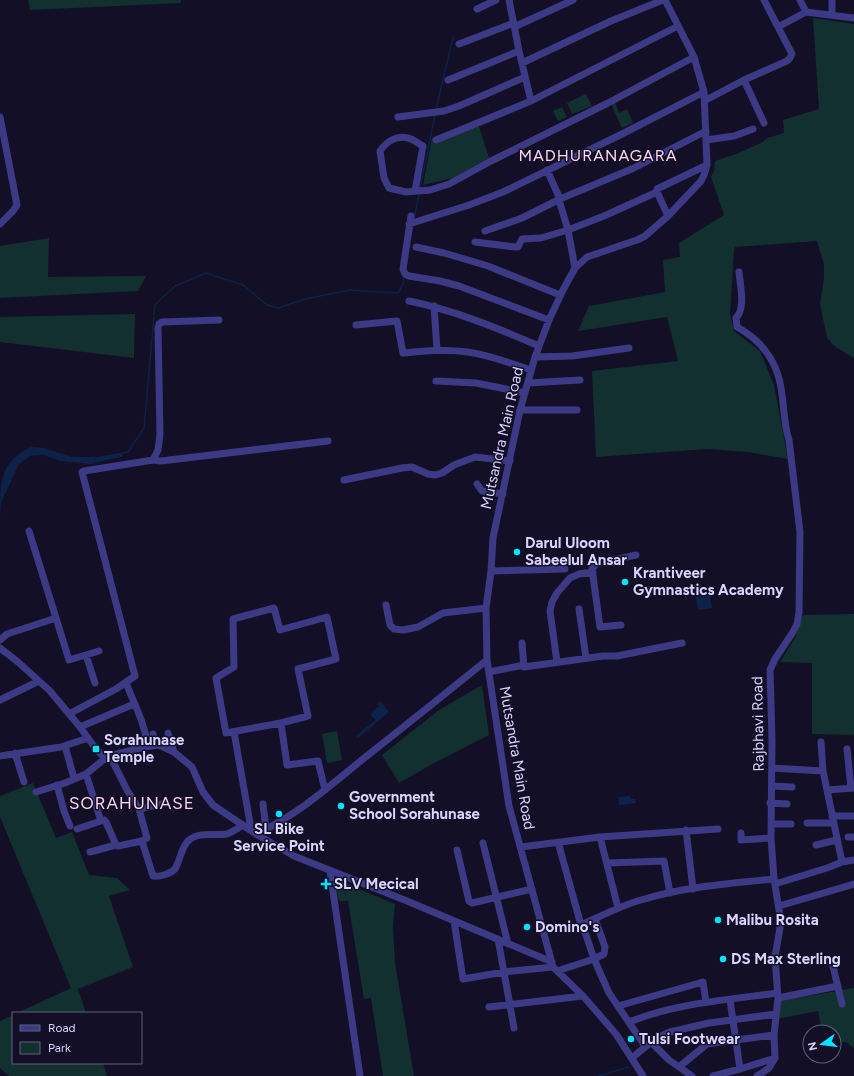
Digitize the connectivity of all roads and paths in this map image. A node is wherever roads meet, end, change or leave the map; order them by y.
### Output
1 (496, 0) edge
2 (509, 0) edge
3 (573, 0) edge
4 (664, 0) edge
5 (764, 0) edge
6 (800, 0) edge
7 (832, 0) edge
8 (477, 9) dead end
9 (806, 12) junction
10 (832, 15) junction
11 (854, 18) edge
12 (514, 25) junction
13 (678, 26) junction
14 (778, 27) junction
15 (459, 44) dead end
16 (519, 51) junction
17 (694, 57) junction
18 (522, 63) junction
19 (525, 77) junction
20 (448, 80) dead end
21 (744, 80) junction
22 (704, 92) junction
23 (706, 100) junction
24 (531, 101) junction
25 (0, 117) edge
26 (398, 117) dead end
27 (764, 123) dead end
28 (753, 129) dead end
29 (706, 131) junction
30 (436, 140) dead end
31 (706, 140) junction
32 (706, 165) junction
33 (547, 170) junction
34 (415, 191) junction
35 (657, 192) junction
36 (560, 200) junction
37 (411, 216) dead end
38 (668, 216) junction
39 (0, 224) edge
40 (409, 224) junction
41 (568, 230) junction
42 (485, 231) dead end
43 (475, 242) dead end
44 (416, 247) dead end
45 (575, 268) junction
46 (738, 272) dead end
47 (560, 295) junction
48 (409, 301) dead end
49 (434, 306) junction
50 (219, 320) dead end
51 (549, 320) junction
52 (356, 325) dead end
53 (539, 346) junction
54 (630, 348) dead end
55 (437, 350) junction
56 (535, 357) junction
57 (530, 370) junction
58 (580, 380) dead end
59 (436, 381) dead end
60 (528, 383) junction
61 (525, 394) junction
62 (520, 410) junction
63 (577, 410) dead end
64 (328, 441) dead end
65 (153, 460) junction
66 (510, 461) junction
67 (344, 480) dead end
68 (477, 484) dead end
69 (503, 494) junction
70 (29, 531) dead end
71 (636, 555) dead end
72 (565, 569) dead end
73 (491, 571) junction
74 (592, 572) junction
75 (386, 605) dead end
76 (486, 608) junction
77 (579, 609) dead end
78 (56, 618) junction
79 (621, 624) dead end
80 (0, 640) edge
81 (522, 643) dead end
82 (682, 643) dead end
83 (0, 648) edge
84 (99, 651) dead end
85 (86, 655) junction
86 (586, 658) junction
87 (487, 660) junction
88 (557, 662) junction
89 (524, 665) junction
90 (489, 672) junction
91 (39, 681) junction
92 (95, 683) dead end
93 (126, 683) junction
94 (0, 700) edge
95 (134, 704) junction
96 (69, 714) junction
97 (281, 723) junction
98 (80, 726) junction
99 (234, 732) junction
100 (168, 733) dead end
101 (153, 734) dead end
102 (88, 738) junction
103 (821, 742) dead end
104 (65, 746) junction
105 (152, 746) junction
106 (847, 749) dead end
107 (174, 752) junction
108 (15, 753) junction
109 (0, 756) edge
110 (108, 756) junction
111 (772, 768) junction
112 (823, 771) junction
113 (86, 774) junction
114 (74, 778) junction
115 (24, 782) dead end
116 (57, 785) junction
117 (772, 786) junction
118 (792, 787) dead end
119 (852, 788) edge
120 (324, 790) junction
121 (827, 790) junction
122 (36, 792) dead end
123 (166, 803) dead end
124 (770, 803) junction
125 (263, 804) dead end
126 (787, 804) dead end
127 (139, 809) junction
128 (854, 816) edge
129 (100, 818) dead end
130 (833, 819) junction
131 (807, 823) dead end
132 (772, 824) junction
133 (791, 824) dead end
134 (246, 827) junction
135 (718, 829) dead end
136 (266, 830) junction
137 (686, 830) junction
138 (741, 833) dead end
139 (256, 834) junction
140 (600, 837) junction
141 (771, 838) junction
142 (837, 840) junction
143 (142, 841) junction
144 (558, 842) junction
145 (483, 843) dead end
146 (116, 845) junction
147 (816, 845) dead end
148 (521, 847) junction
149 (457, 850) dead end
150 (90, 852) dead end
151 (854, 860) edge
152 (842, 862) junction
153 (607, 864) junction
154 (330, 871) junction
155 (775, 881) junction
156 (854, 884) edge
157 (532, 889) junction
158 (693, 889) junction
159 (670, 893) junction
160 (497, 897) junction
161 (778, 906) junction
162 (618, 908) junction
163 (595, 919) junction
164 (454, 921) junction
165 (581, 925) junction
166 (498, 940) junction
167 (508, 944) junction
168 (594, 959) junction
169 (832, 962) dead end
170 (554, 967) junction
171 (504, 972) junction
172 (838, 986) junction
173 (583, 996) junction
174 (778, 996) junction
175 (730, 1000) junction
176 (706, 1002) junction
177 (510, 1004) junction
178 (842, 1004) dead end
179 (618, 1006) junction
180 (489, 1007) dead end
181 (776, 1014) junction
182 (733, 1020) junction
183 (629, 1022) junction
184 (514, 1028) dead end
185 (774, 1035) junction
186 (736, 1040) junction
187 (648, 1044) junction
188 (632, 1058) junction
189 (775, 1058) junction
190 (679, 1067) junction
191 (740, 1069) junction
192 (360, 1076) edge
193 (643, 1076) edge
194 (692, 1076) edge
195 (713, 1076) edge
196 (757, 1076) edge

1 - 8 street
2 - 12 street
3 - 12 street
4 - 13 street, Mutsandra Main Road
4 - 18 street
5 - 14 street
6 - 9 street
7 - 10 street
9 - 10 street
9 - 14 street
10 - 11 street
12 - 15 street
12 - 16 street
13 - 17 street, Mutsandra Main Road
13 - 24 street
14 - 21 street
16 - 18 street
16 - 20 street
17 - 22 street, Mutsandra Main Road
17 - 34 street
18 - 19 street
19 - 24 street
19 - 26 street
21 - 23 street
21 - 27 street
22 - 23 street, Mutsandra Main Road
22 - 33 street
23 - 29 street, Mutsandra Main Road
24 - 30 street
25 - 39 street
28 - 31 street
29 - 31 street, Mutsandra Main Road
29 - 36 street
31 - 32 street, Mutsandra Main Road
32 - 35 street
32 - 38 street, Mutsandra Main Road
33 - 36 street
33 - 40 street
34 - 34 street
35 - 38 street
35 - 41 street
36 - 41 street
36 - 42 street
37 - 40 street
38 - 45 street, Mutsandra Main Road
40 - 51 street
41 - 43 street
41 - 45 street
44 - 47 street
45 - 47 street, Mutsandra Main Road
46 - 111 street, Rajbhavi Road
47 - 51 street, Mutsandra Main Road
48 - 49 street
49 - 53 street
49 - 55 street
50 - 65 street
51 - 53 street, Mutsandra Main Road
52 - 55 street
53 - 56 street, Mutsandra Main Road
54 - 56 street
55 - 57 street
56 - 57 street, Mutsandra Main Road
57 - 60 street, Mutsandra Main Road
58 - 60 street
59 - 61 street
60 - 61 street, Mutsandra Main Road
61 - 62 street, Mutsandra Main Road
62 - 63 street
62 - 66 street, Mutsandra Main Road
64 - 65 street
65 - 93 street
66 - 67 street
66 - 69 street, Mutsandra Main Road
68 - 69 street
69 - 73 street, Mutsandra Main Road
70 - 78 street
71 - 74 street
72 - 73 street
73 - 76 street, Mutsandra Main Road
74 - 79 street
74 - 88 street
75 - 76 street
76 - 87 street, Mutsandra Main Road
77 - 86 street
78 - 80 street
78 - 85 street
81 - 89 street
82 - 86 street
83 - 91 street
84 - 85 street
85 - 92 street
86 - 88 street
87 - 90 street, Mutsandra Main Road
87 - 120 street
88 - 89 street
89 - 90 street
90 - 148 street, Mutsandra Main Road
91 - 94 street
91 - 96 street
93 - 95 street
93 - 96 street
95 - 98 street
95 - 105 street
96 - 98 street
97 - 99 street
97 - 99 street
97 - 120 street
98 - 102 street
99 - 134 street
100 - 107 street
101 - 105 street
102 - 104 street
102 - 110 street
103 - 112 street
104 - 108 street
104 - 114 street
105 - 107 street
105 - 110 street
106 - 119 street
107 - 134 street
108 - 109 street
108 - 115 street
110 - 113 street
110 - 127 street
111 - 112 street
111 - 117 street, Rajbhavi Road
112 - 121 street
113 - 114 street
113 - 129 street
114 - 116 street
116 - 122 street
116 - 146 street
117 - 118 street
117 - 124 street, Rajbhavi Road
119 - 121 street
120 - 136 street
121 - 130 street
123 - 127 street
124 - 126 street
124 - 132 street, Rajbhavi Road
125 - 136 street
127 - 143 street
128 - 130 street
130 - 131 street
130 - 142 street
132 - 133 street
132 - 141 street, Rajbhavi Road
134 - 139 street
134 - 143 street
135 - 137 street
136 - 139 street
137 - 140 street
137 - 158 street
138 - 141 street
139 - 154 street
140 - 144 street
140 - 153 street
141 - 155 street, Rajbhavi Road
142 - 147 street
142 - 152 street
143 - 146 street
144 - 148 street
144 - 165 street
145 - 160 street
146 - 150 street
148 - 157 street, Mutsandra Main Road
149 - 160 street
151 - 152 street
152 - 155 street
153 - 159 street
153 - 162 street
154 - 164 street
154 - 192 street
155 - 158 street
155 - 161 street, Rajbhavi Road
156 - 161 street
157 - 160 street
157 - 170 street, Mutsandra Main Road
158 - 159 street
159 - 162 street
160 - 167 street
161 - 174 street, Rajbhavi Road
162 - 163 street
163 - 165 street
163 - 168 street
164 - 166 street
164 - 171 street
165 - 168 street
166 - 167 street
166 - 171 street
167 - 170 street
168 - 170 street
168 - 179 street
169 - 172 street
170 - 171 street
170 - 173 street
171 - 177 street
172 - 174 street
172 - 178 street
173 - 177 street
173 - 188 street
174 - 175 street
174 - 181 street, Rajbhavi Road
175 - 176 street
175 - 182 street
176 - 179 street
176 - 183 street
177 - 180 street
177 - 184 street
179 - 183 street
181 - 182 street
181 - 185 street, Rajbhavi Road
182 - 186 street
182 - 187 street
183 - 187 street
185 - 186 street
185 - 189 street, Rajbhavi Road
186 - 190 street
186 - 191 street
187 - 188 street
187 - 190 street
188 - 193 street
189 - 191 street
189 - 196 street
190 - 194 street
191 - 195 street

